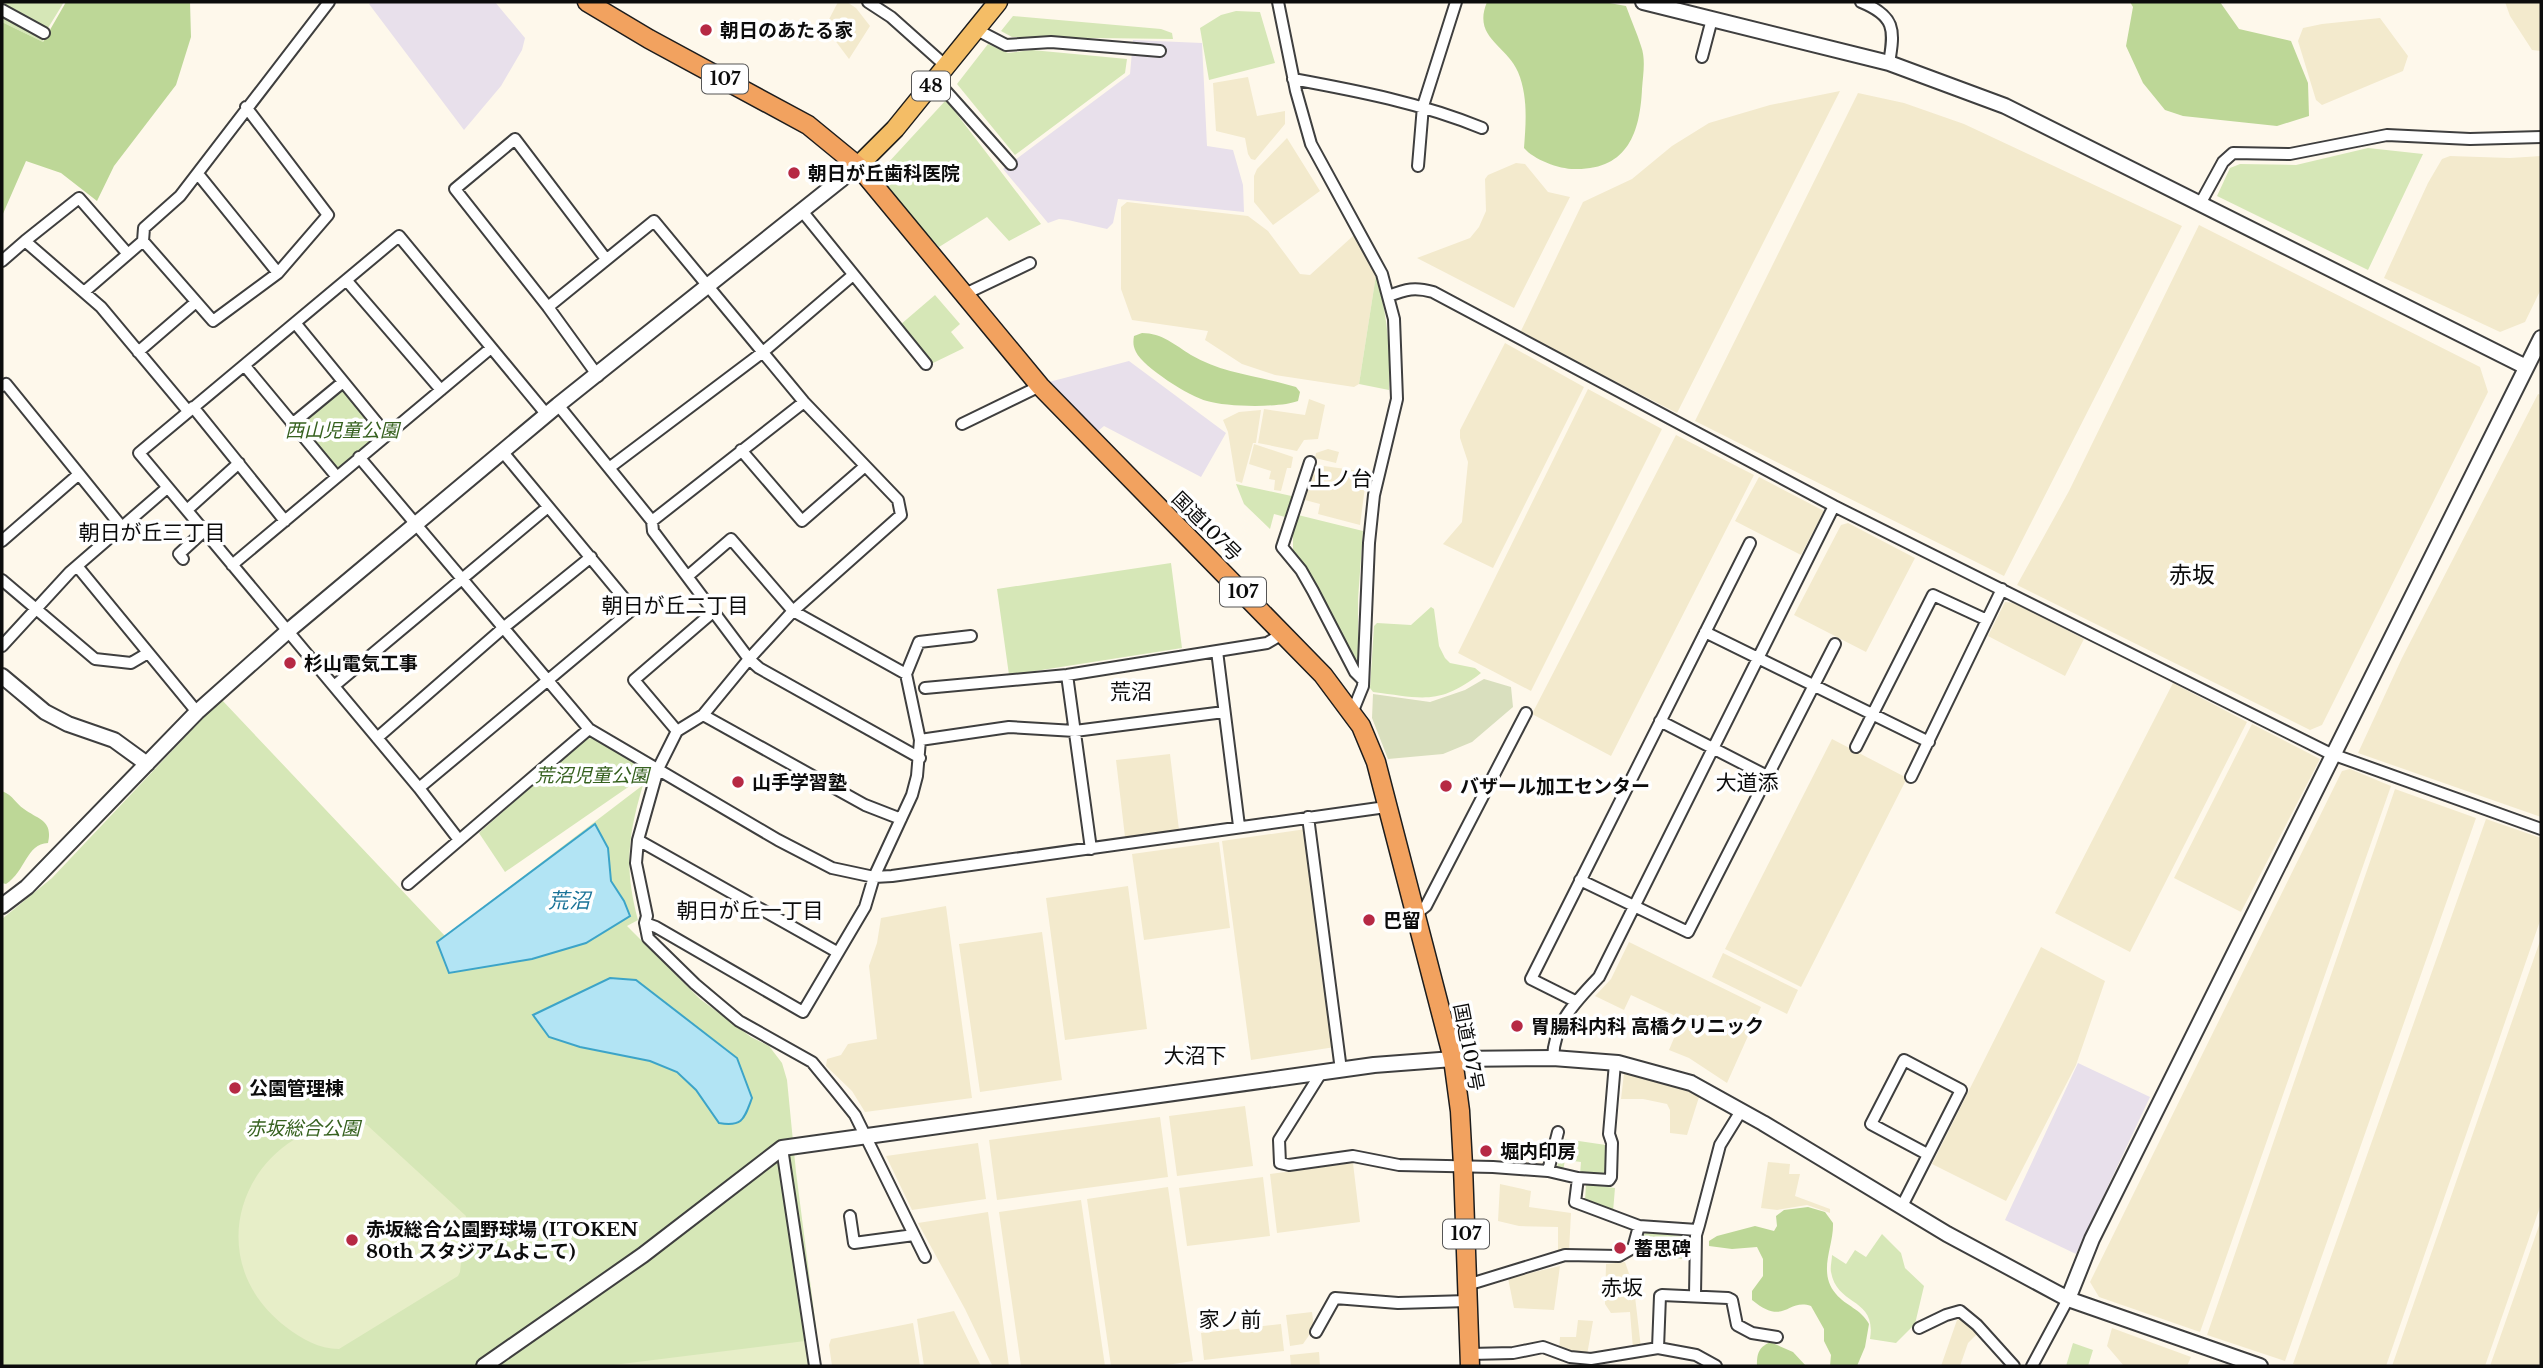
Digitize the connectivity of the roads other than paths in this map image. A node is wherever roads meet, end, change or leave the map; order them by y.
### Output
1 (329, 2) edge
2 (587, 2) edge
3 (868, 2) edge
4 (998, 2) edge
5 (1278, 2) edge
6 (1456, 2) edge
7 (1643, 2) edge
8 (1861, 2) edge
9 (2, 10) edge
10 (1712, 19) junction
11 (977, 30) junction
12 (44, 33) dead end
13 (1160, 51) dead end
14 (1702, 57) dead end
15 (1889, 63) junction
16 (941, 73) junction
17 (1293, 79) junction
18 (1423, 106) junction
19 (246, 107) junction
20 (1482, 128) dead end
21 (2541, 137) edge
22 (1011, 164) dead end
23 (858, 166) junction
24 (1418, 166) dead end
25 (198, 174) junction
26 (2200, 204) junction
27 (802, 211) junction
28 (26, 241) junction
29 (143, 241) junction
30 (128, 254) junction
31 (606, 259) junction
32 (2, 261) edge
33 (1030, 262) dead end
34 (278, 273) junction
35 (853, 275) junction
36 (347, 281) junction
37 (707, 285) junction
38 (84, 292) junction
39 (965, 294) junction
40 (1389, 296) junction
41 (196, 302) junction
42 (548, 307) junction
43 (296, 324) junction
44 (2541, 338) edge
45 (491, 348) junction
46 (138, 352) junction
47 (762, 352) junction
48 (926, 364) dead end
49 (245, 366) junction
50 (2526, 367) junction
51 (598, 376) junction
52 (343, 382) junction
53 (2, 386) edge
54 (1040, 386) junction
55 (441, 390) junction
56 (804, 402) junction
57 (190, 409) junction
58 (553, 410) junction
59 (292, 424) junction
60 (962, 424) dead end
61 (386, 434) junction
62 (741, 450) junction
63 (502, 451) junction
64 (359, 457) junction
65 (1310, 462) dead end
66 (239, 463) junction
67 (864, 467) junction
68 (609, 468) junction
69 (79, 474) junction
70 (337, 477) junction
71 (167, 488) junction
72 (548, 506) junction
73 (1834, 506) junction
74 (187, 510) junction
75 (285, 521) junction
76 (652, 521) junction
77 (414, 524) junction
78 (121, 526) junction
79 (204, 531) junction
80 (2, 541) edge
81 (1750, 543) dead end
82 (591, 557) junction
83 (183, 559) dead end
84 (232, 565) junction
85 (77, 566) junction
86 (688, 576) junction
87 (460, 579) junction
88 (2, 580) edge
89 (2003, 589) junction
90 (34, 609) junction
91 (793, 611) junction
92 (713, 612) junction
93 (1987, 620) junction
94 (502, 629) junction
95 (288, 631) junction
96 (1705, 632) junction
97 (1284, 633) junction
98 (971, 636) dead end
99 (1835, 645) dead end
100 (2, 646) edge
101 (1217, 651) junction
102 (148, 653) junction
103 (1759, 657) junction
104 (749, 659) junction
105 (906, 674) junction
106 (1067, 675) junction
107 (2, 676) edge
108 (1363, 680) junction
109 (546, 681) junction
110 (334, 686) junction
111 (1813, 687) junction
112 (925, 688) dead end
113 (197, 712) junction
114 (1224, 712) junction
115 (1352, 713) junction
116 (1526, 713) dead end
117 (703, 715) junction
118 (1871, 715) junction
119 (1660, 721) junction
120 (589, 729) junction
121 (677, 731) junction
122 (1075, 731) junction
123 (377, 738) junction
124 (920, 740) junction
125 (1929, 742) junction
126 (1856, 747) dead end
127 (1713, 748) junction
128 (2333, 755) junction
129 (919, 758) junction
130 (147, 764) junction
131 (658, 769) junction
132 (1767, 776) junction
133 (1912, 777) dead end
134 (419, 788) junction
135 (1386, 807) junction
136 (1308, 817) junction
137 (901, 819) junction
138 (1239, 826) junction
139 (2541, 829) edge
140 (459, 840) junction
141 (638, 840) junction
142 (1091, 849) junction
143 (874, 877) junction
144 (1580, 880) junction
145 (408, 884) dead end
146 (2, 906) edge
147 (1634, 906) junction
148 (1417, 913) junction
149 (645, 923) junction
150 (837, 952) junction
151 (1576, 1001) junction
152 (1553, 1058) junction
153 (1453, 1059) junction
154 (1615, 1063) junction
155 (1341, 1070) junction
156 (1321, 1073) junction
157 (1741, 1111) junction
158 (1558, 1132) dead end
159 (865, 1137) junction
160 (782, 1149) junction
161 (1927, 1154) junction
162 (1464, 1166) junction
163 (1548, 1171) junction
164 (1578, 1178) junction
165 (1902, 1206) junction
166 (850, 1216) dead end
167 (1639, 1226) junction
168 (1697, 1230) junction
169 (914, 1235) junction
170 (925, 1257) dead end
171 (1468, 1293) junction
172 (1695, 1295) junction
173 (2068, 1299) junction
174 (1919, 1328) dead end
175 (1316, 1332) dead end
176 (1777, 1336) dead end
177 (1658, 1348) junction
178 (1470, 1360) edge
179 (484, 1366) edge
180 (815, 1366) edge
181 (1716, 1366) edge
182 (2014, 1366) edge
183 (2032, 1366) edge
184 (2260, 1366) edge

1 - 19 street
2 - 23 highway, 国道107号 / 107
3 - 16 street
4 - 11 main road, 48
5 - 17 street
6 - 18 street
7 - 10 street
8 - 15 street
9 - 12 street
10 - 14 street
10 - 15 street
11 - 13 street
11 - 16 main road, 48
15 - 26 street
16 - 22 street
16 - 23 main road, 48
17 - 18 street
17 - 40 street
18 - 20 street
18 - 24 street
19 - 25 street
19 - 34 street
21 - 26 street
23 - 27 street
23 - 39 highway, 国道107号 / 107
25 - 29 street
25 - 34 street
26 - 50 street
27 - 35 street
27 - 37 street
28 - 30 street
28 - 32 street
28 - 38 street
29 - 30 street
29 - 41 street
30 - 38 street
31 - 37 street
31 - 42 street
31 - 42 street
33 - 39 street
34 - 41 street
35 - 47 street
35 - 48 street
36 - 43 street
36 - 45 street
36 - 55 street
37 - 47 street
37 - 51 street
38 - 46 street
39 - 54 highway, 国道107号 / 107
40 - 73 street
40 - 108 street
41 - 46 street
42 - 51 street
43 - 49 street
43 - 52 street
44 - 50 street
45 - 55 street
45 - 58 street
46 - 57 street
47 - 56 street
47 - 68 street
49 - 57 street
49 - 59 street
50 - 128 street
51 - 58 street
52 - 59 street
52 - 61 street
53 - 69 street
54 - 60 street
54 - 97 highway, 国道107号 / 107
55 - 61 street
56 - 62 street
56 - 67 street
57 - 66 street
57 - 71 street
58 - 63 street
58 - 68 street
59 - 70 street
61 - 64 street
62 - 67 street
62 - 76 street
63 - 72 street
63 - 77 street
64 - 70 street
64 - 77 street
65 - 108 street
66 - 74 street
66 - 75 street
67 - 91 street
68 - 76 street
69 - 78 street
69 - 80 street
70 - 75 street
71 - 74 street
71 - 78 street
72 - 82 street
72 - 87 street
73 - 89 street
73 - 103 street
74 - 79 street
75 - 84 street
76 - 86 street
77 - 87 street
77 - 95 street
78 - 85 street
79 - 83 street
79 - 84 street
81 - 96 street
82 - 94 street
82 - 109 street
84 - 95 street
85 - 90 street
85 - 102 street
86 - 91 street
86 - 92 street
87 - 94 street
87 - 110 street
88 - 90 street
89 - 93 street
89 - 128 street
90 - 100 street
90 - 102 street
91 - 104 street
91 - 105 street
92 - 104 street
92 - 121 street
93 - 118 street
93 - 125 street
94 - 109 street
94 - 123 street
95 - 110 street
95 - 113 street
96 - 103 street
96 - 119 street
97 - 101 street
97 - 115 highway, 国道107号 / 107
98 - 105 street
99 - 111 street
101 - 106 street
101 - 114 street
102 - 113 street
103 - 111 street
103 - 127 street
104 - 117 street
104 - 129 street
105 - 124 street
106 - 112 street
106 - 122 street
107 - 130 street
108 - 115 street
109 - 120 street
109 - 134 street
110 - 123 street
111 - 118 street
111 - 132 street
113 - 130 street
114 - 122 street
114 - 138 street
115 - 135 highway, 国道107号 / 107
116 - 148 street
117 - 121 street
117 - 137 street
118 - 125 street
118 - 126 street
119 - 127 street
119 - 144 street
120 - 131 street
120 - 140 street
121 - 131 street
122 - 124 street
122 - 142 street
123 - 134 street
124 - 129 street
125 - 133 street
127 - 132 street
127 - 147 street
128 - 139 street
128 - 173 street
129 - 137 street
130 - 146 street
131 - 141 street
131 - 143 street
132 - 147 street
134 - 140 street
135 - 136 street
135 - 148 highway, 国道107号 / 107
136 - 138 street
136 - 155 street
137 - 143 street
138 - 142 street
140 - 145 street
141 - 149 street
141 - 150 street
142 - 143 street
143 - 150 street
144 - 147 street
144 - 151 street
147 - 151 street
148 - 153 highway, 国道107号 / 107
149 - 150 street
149 - 159 street
151 - 152 street
152 - 153 street
152 - 154 street
153 - 155 street
153 - 162 highway, 国道107号 / 107
154 - 157 street
154 - 164 street
155 - 156 street
156 - 159 street
156 - 162 street
157 - 165 street
157 - 168 street
158 - 163 street
159 - 160 street
159 - 169 street
160 - 179 street
160 - 180 street
161 - 161 street
161 - 165 street
162 - 163 street
162 - 171 highway, 国道107号 / 107
163 - 164 street
164 - 167 street
165 - 173 street
166 - 169 street
167 - 168 street
167 - 171 street
168 - 172 street
169 - 170 street
171 - 175 street
171 - 178 highway, 国道107号 / 107
172 - 176 street
172 - 177 street
173 - 183 street
173 - 184 street
174 - 182 street
177 - 178 street
177 - 181 street

